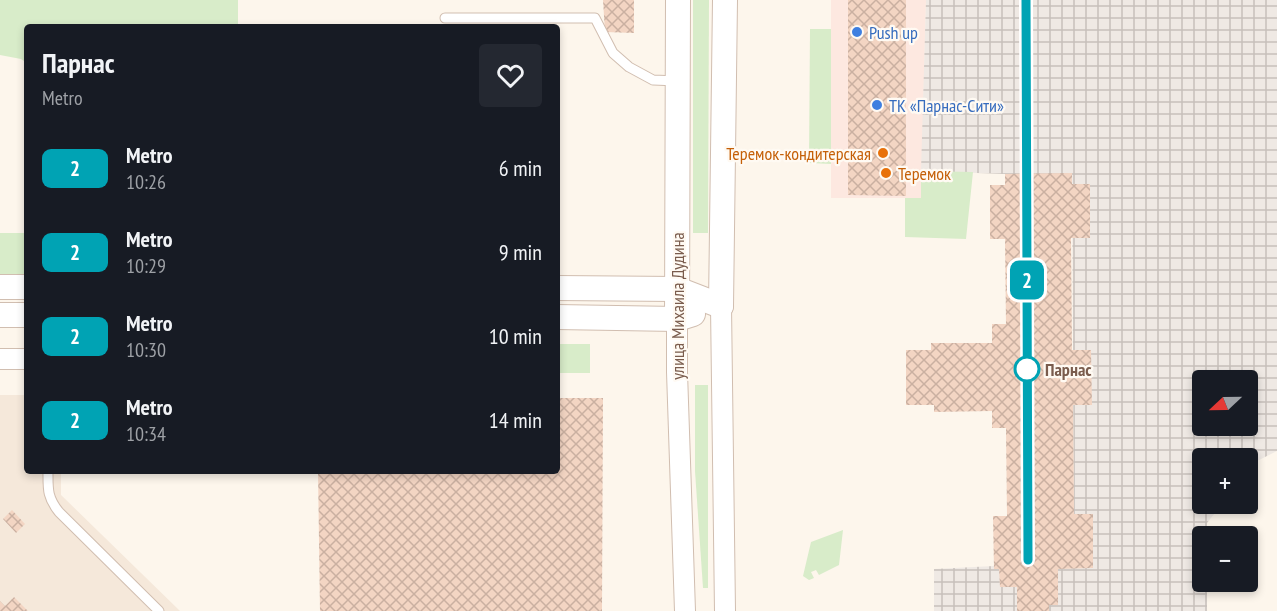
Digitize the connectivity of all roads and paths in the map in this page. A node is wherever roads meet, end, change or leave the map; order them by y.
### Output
1 (678, 0) edge
2 (725, 0) edge
3 (445, 18) dead end
4 (678, 81) junction
5 (0, 287) edge
6 (24, 287) edge
7 (560, 288) edge
8 (677, 289) junction
9 (721, 306) junction
10 (0, 315) edge
11 (24, 315) edge
12 (560, 317) edge
13 (677, 319) junction
14 (0, 359) edge
15 (24, 359) edge
16 (48, 474) edge
17 (159, 611) edge
18 (685, 611) edge
19 (725, 611) edge

1 - 4 street, улица Михаила Дудина
2 - 9 street
3 - 4 lane
4 - 8 street, улица Михаила Дудина
5 - 6 street
7 - 8 street
8 - 9 street
8 - 13 street, улица Михаила Дудина
9 - 13 street
9 - 19 street
10 - 11 street
12 - 13 street
13 - 18 street, улица Михаила Дудина
14 - 15 street
16 - 17 lane

